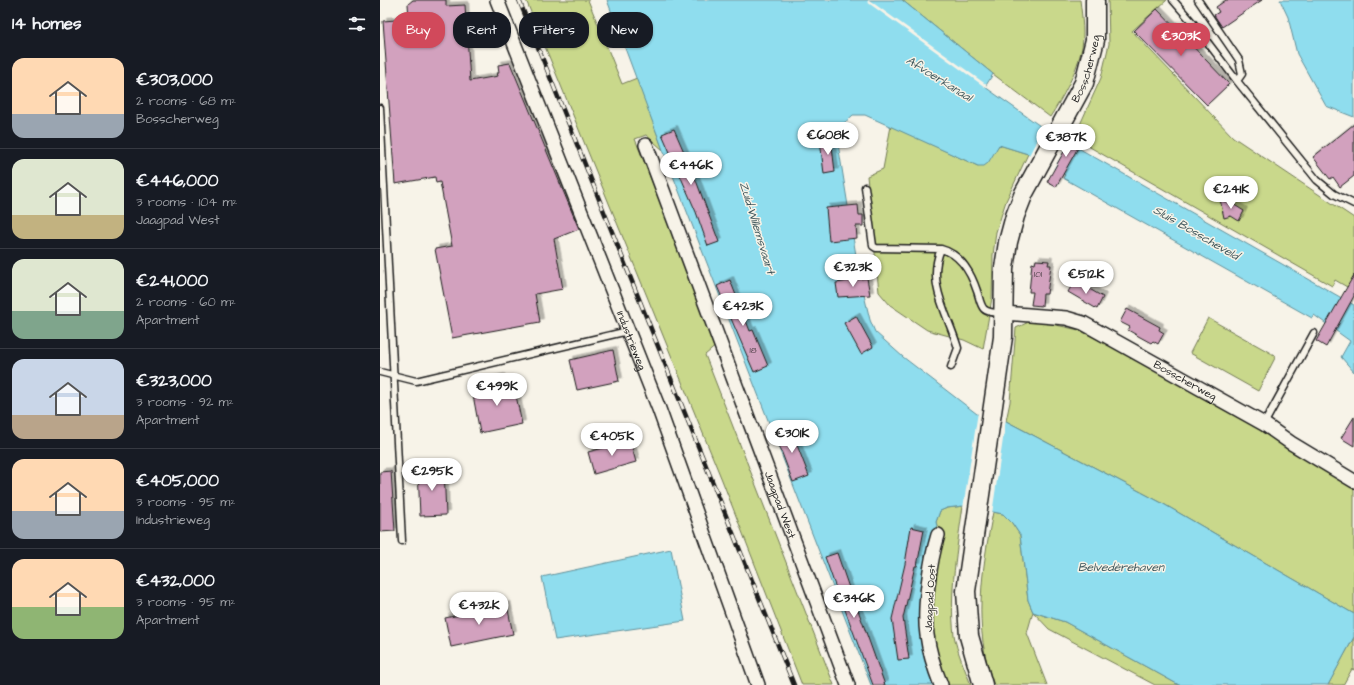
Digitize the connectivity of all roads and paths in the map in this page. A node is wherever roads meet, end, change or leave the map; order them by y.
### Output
1 (497, 0) edge
2 (1095, 0) edge
3 (1173, 0) edge
4 (1198, 0) edge
5 (1237, 81) junction
6 (380, 108) edge
7 (646, 145) dead end
8 (865, 187) dead end
9 (1354, 204) edge
10 (941, 249) junction
11 (1004, 313) junction
12 (630, 331) junction
13 (1314, 333) dead end
14 (951, 367) dead end
15 (380, 372) edge
16 (394, 377) junction
17 (1264, 424) junction
18 (1354, 481) edge
19 (938, 535) dead end
20 (402, 541) dead end
21 (758, 685) edge
22 (848, 685) edge
23 (941, 685) edge
24 (983, 685) edge

1 - 12 street, Industrieweg
2 - 11 street, Bosscherweg
3 - 5 lane
4 - 5 lane
5 - 9 lane
6 - 16 lane
7 - 22 street, Jaagpad West
8 - 10 lane, Bosscherweg
10 - 11 lane, Bosscherweg
10 - 14 lane
11 - 17 street, Bosscherweg
11 - 24 street, Bosscherweg
12 - 16 lane
12 - 21 street, Industrieweg
13 - 17 lane
15 - 16 lane
16 - 20 lane
17 - 18 street, Bosscherweg
19 - 23 street, Jaagpad Oost

